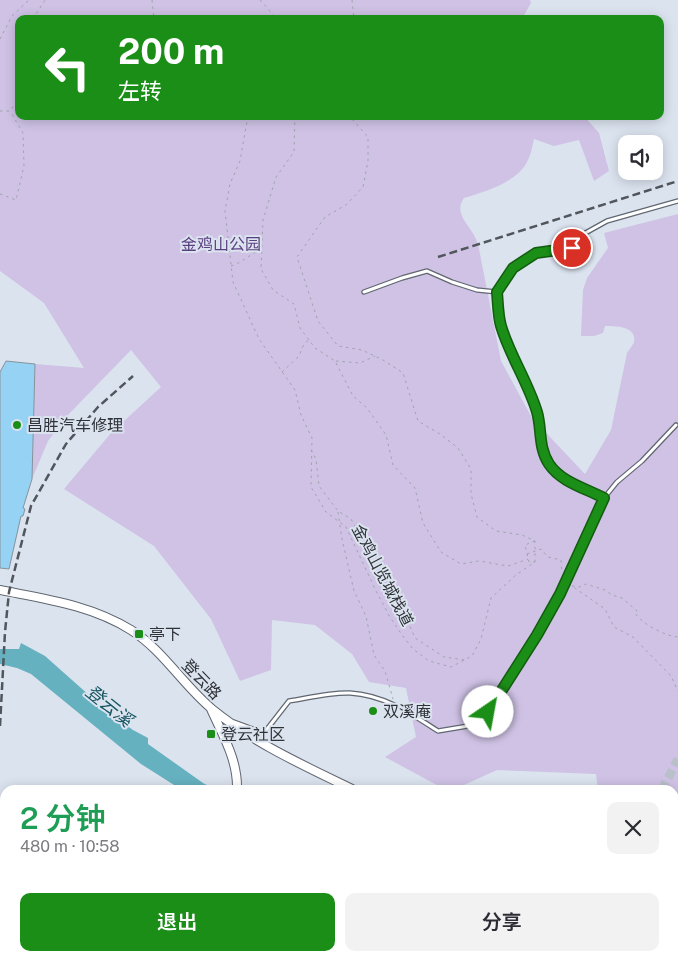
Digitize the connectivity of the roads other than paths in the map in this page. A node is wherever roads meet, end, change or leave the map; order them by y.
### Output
1 (678, 200) edge
2 (364, 292) dead end
3 (497, 292) junction
4 (676, 425) dead end
5 (604, 498) junction
6 (0, 590) edge
7 (210, 708) junction
8 (226, 720) junction
9 (236, 785) edge
10 (344, 785) edge

1 - 3 lane
2 - 3 lane
3 - 5 lane
4 - 5 lane
5 - 8 lane
6 - 7 street, 登云路
7 - 8 street, 登云路
7 - 9 street
8 - 10 street, 登云路

